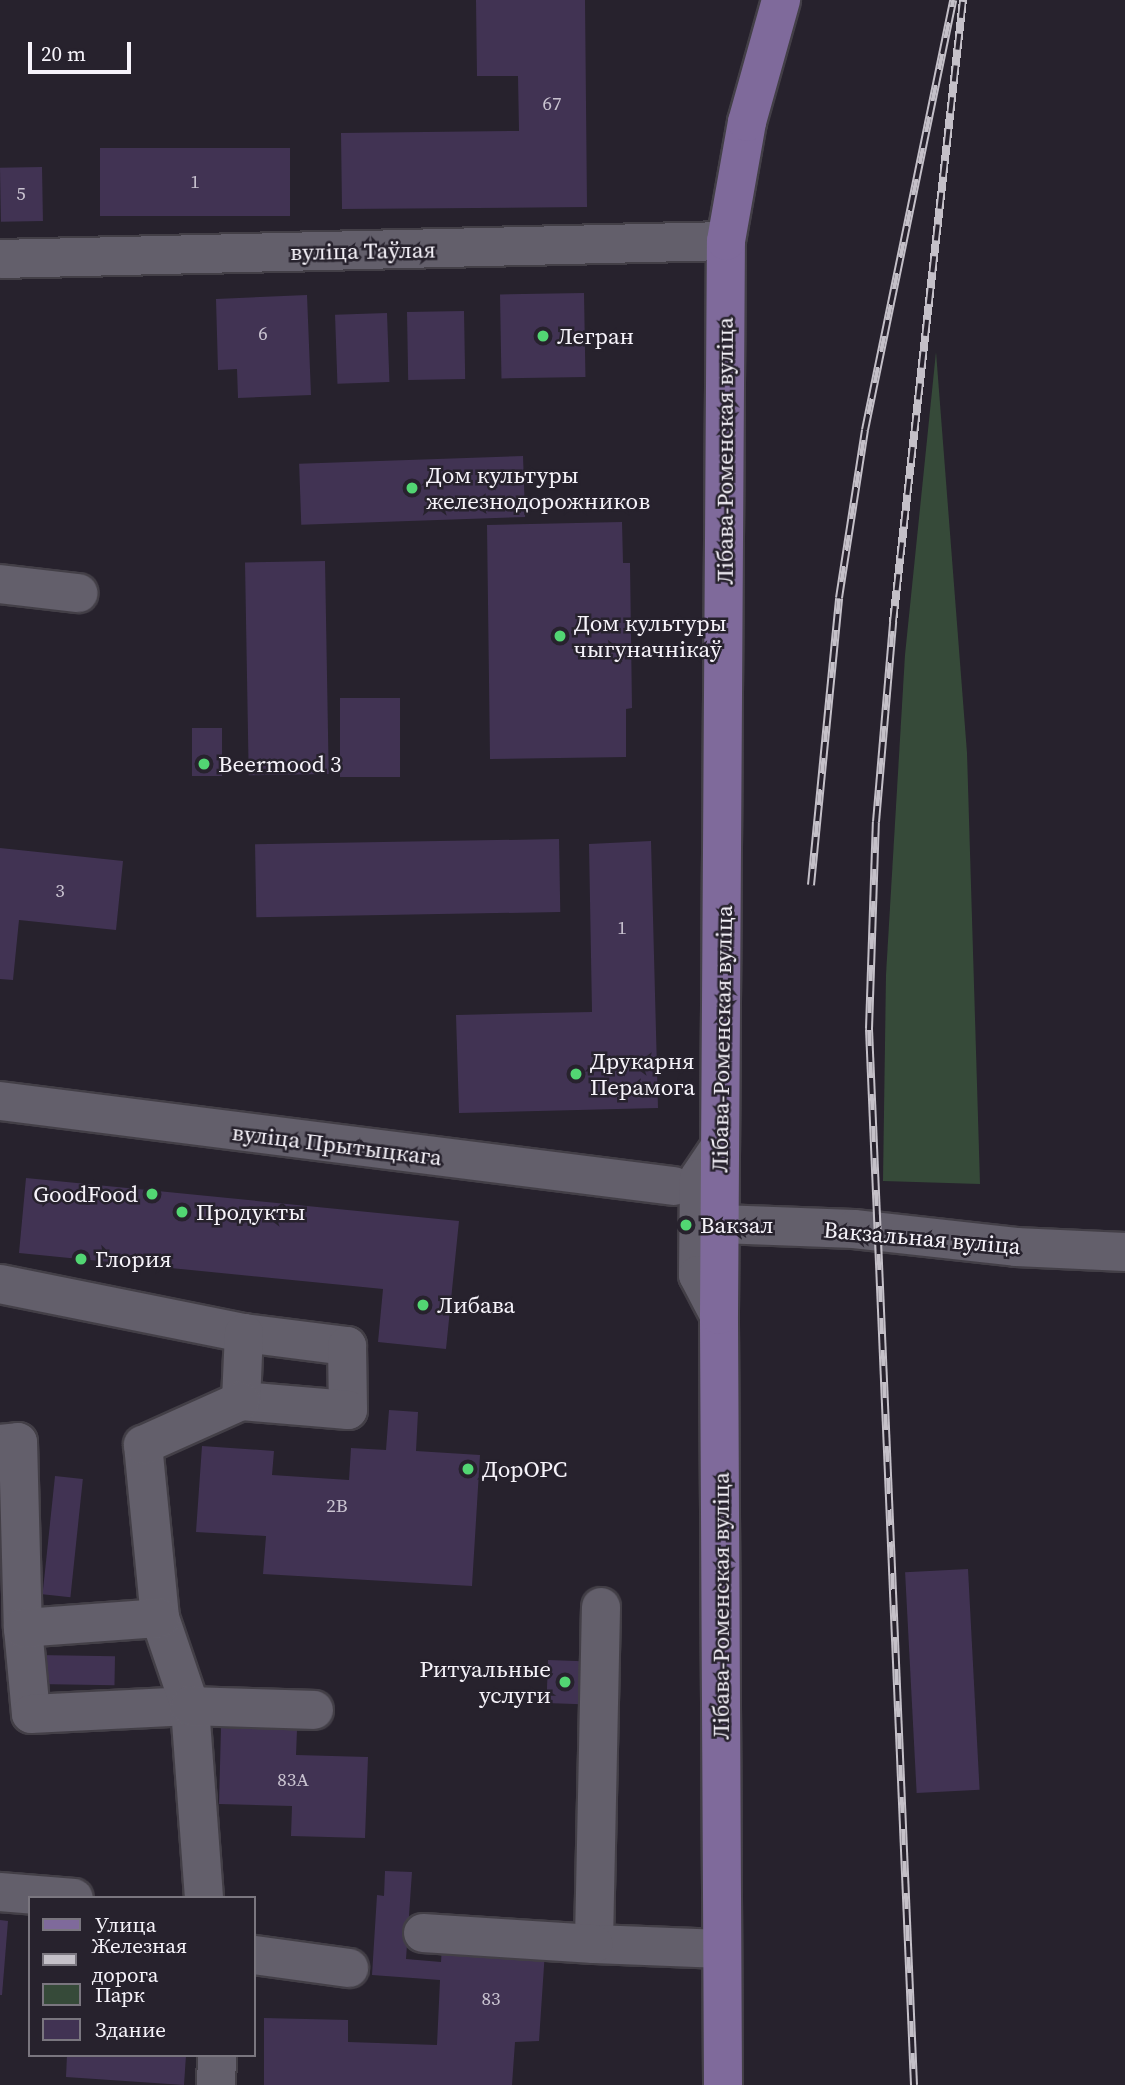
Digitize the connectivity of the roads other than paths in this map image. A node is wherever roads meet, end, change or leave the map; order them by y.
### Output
1 (781, 0) edge
2 (726, 241) junction
3 (0, 259) edge
4 (0, 584) edge
5 (78, 593) dead end
6 (0, 1101) edge
7 (720, 1146) junction
8 (674, 1186) dead end
9 (720, 1224) junction
10 (1125, 1252) edge
11 (0, 1284) edge
12 (719, 1315) junction
13 (244, 1334) junction
14 (242, 1401) junction
15 (0, 1444) edge
16 (601, 1606) dead end
17 (160, 1618) junction
18 (23, 1628) junction
19 (190, 1706) junction
20 (314, 1710) dead end
21 (0, 1892) edge
22 (49, 1896) edge
23 (204, 1896) edge
24 (424, 1933) dead end
25 (594, 1944) junction
26 (722, 1949) junction
27 (256, 1955) edge
28 (349, 1968) dead end
29 (217, 2057) edge
30 (216, 2085) edge
31 (723, 2085) edge

1 - 2 main road, Лібава-Роменская вуліца
2 - 3 street, вуліца Таўлая
2 - 7 main road, Лібава-Роменская вуліца
4 - 5 street
6 - 8 street, вуліца Прытыцкага
7 - 9 main road, Лібава-Роменская вуліца
7 - 12 street
9 - 10 street, Вакзальная вуліца
9 - 12 main road, Лібава-Роменская вуліца
11 - 13 street
12 - 26 main road, Лібава-Роменская вуліца
13 - 14 street
13 - 14 street
14 - 17 street
15 - 18 street
16 - 25 street
17 - 18 street
17 - 19 street
18 - 19 street
19 - 20 street
19 - 23 street
21 - 22 street
24 - 25 street
25 - 26 street
26 - 31 main road, Лібава-Роменская вуліца
27 - 28 street
29 - 30 street

